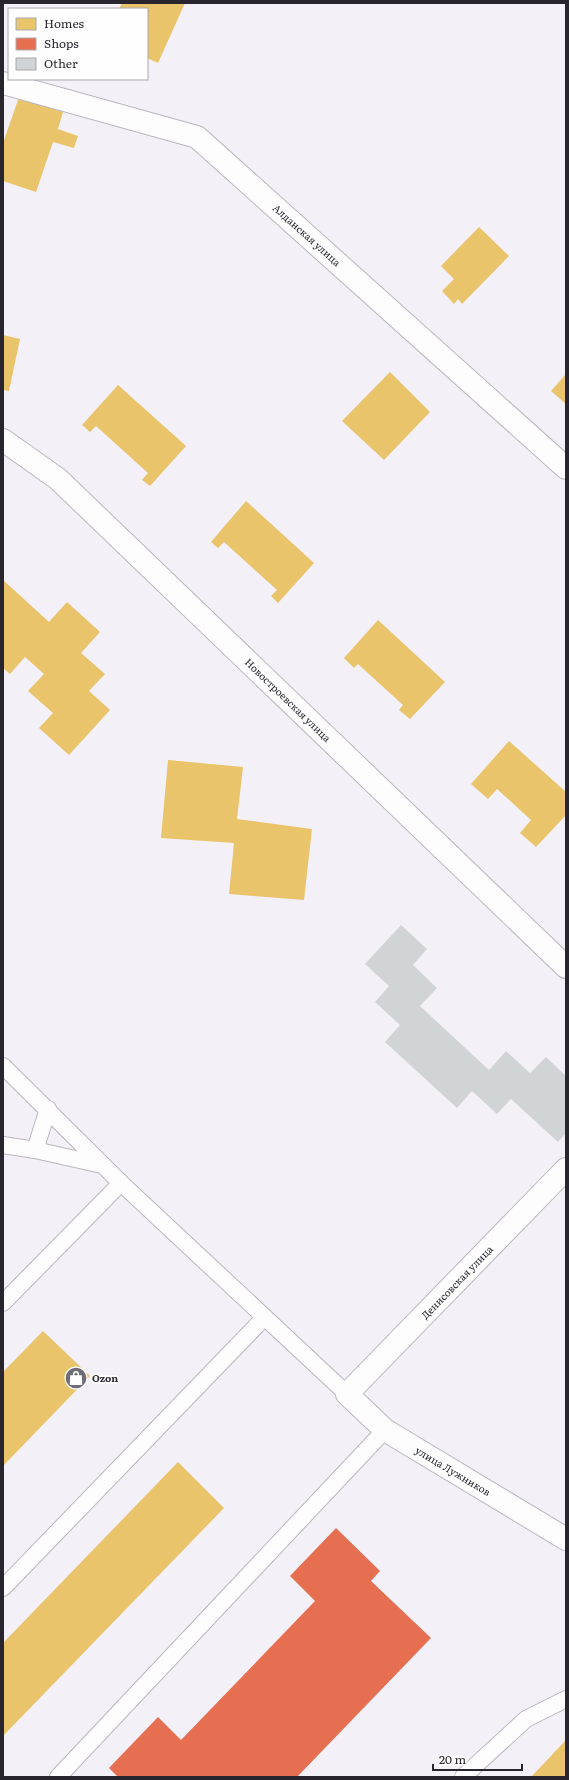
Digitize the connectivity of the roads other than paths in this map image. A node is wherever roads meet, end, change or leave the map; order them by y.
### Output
1 (3, 83) edge
2 (3, 440) edge
3 (566, 468) edge
4 (566, 967) edge
5 (3, 1066) edge
6 (48, 1109) junction
7 (3, 1145) edge
8 (35, 1150) junction
9 (102, 1165) junction
10 (566, 1169) edge
11 (121, 1183) junction
12 (3, 1303) edge
13 (264, 1318) junction
14 (347, 1394) junction
15 (385, 1430) junction
16 (566, 1539) edge
17 (3, 1588) edge
18 (566, 1699) edge
19 (58, 1777) edge
20 (463, 1777) edge

1 - 3 street, Алданская улица
2 - 4 street, Новостроевская улица
5 - 6 lane
6 - 8 lane
6 - 9 lane
7 - 8 lane
8 - 9 lane
9 - 11 lane
10 - 14 street, Денисовская улица
11 - 12 lane
11 - 13 lane
13 - 14 lane
13 - 17 lane
14 - 15 street, улица Лужников
15 - 16 street, улица Лужников
15 - 19 lane
18 - 20 lane

